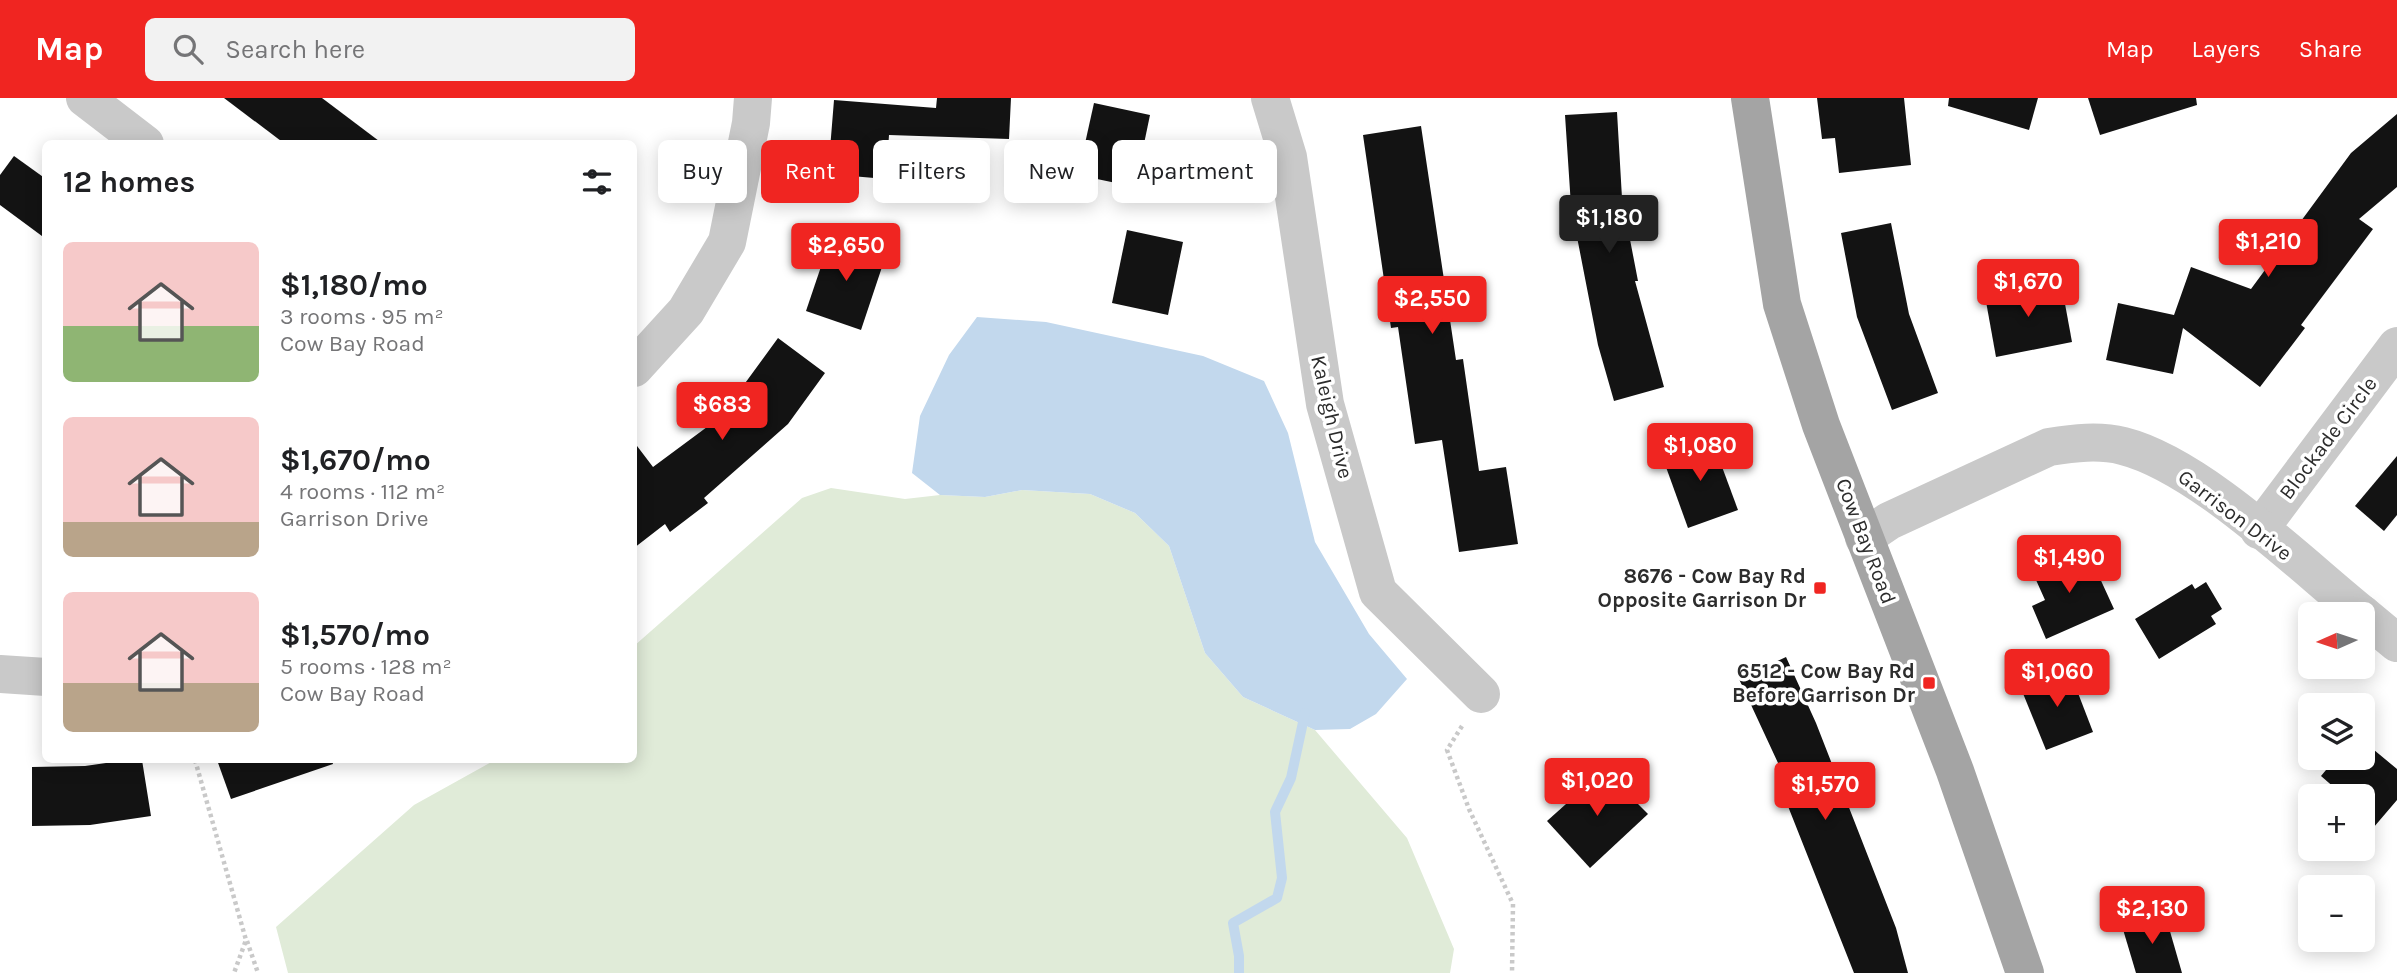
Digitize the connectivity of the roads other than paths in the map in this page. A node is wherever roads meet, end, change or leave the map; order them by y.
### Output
1 (85, 98) edge
2 (753, 98) edge
3 (1270, 98) edge
4 (1750, 98) edge
5 (140, 140) edge
6 (2397, 346) edge
7 (637, 365) edge
8 (2259, 530) junction
9 (1864, 538) junction
10 (2347, 602) edge
11 (2375, 625) edge
12 (2397, 643) edge
13 (0, 674) edge
14 (42, 677) edge
15 (1481, 694) road end
16 (2025, 973) edge

1 - 5 street
2 - 7 street
3 - 15 street, Kaleigh Drive
4 - 9 main road, Cow Bay Road
6 - 8 street, Blockade Circle
8 - 9 street, Garrison Drive
8 - 10 street, Garrison Drive
9 - 16 main road, Cow Bay Road
11 - 12 street, Garrison Drive
13 - 14 street

